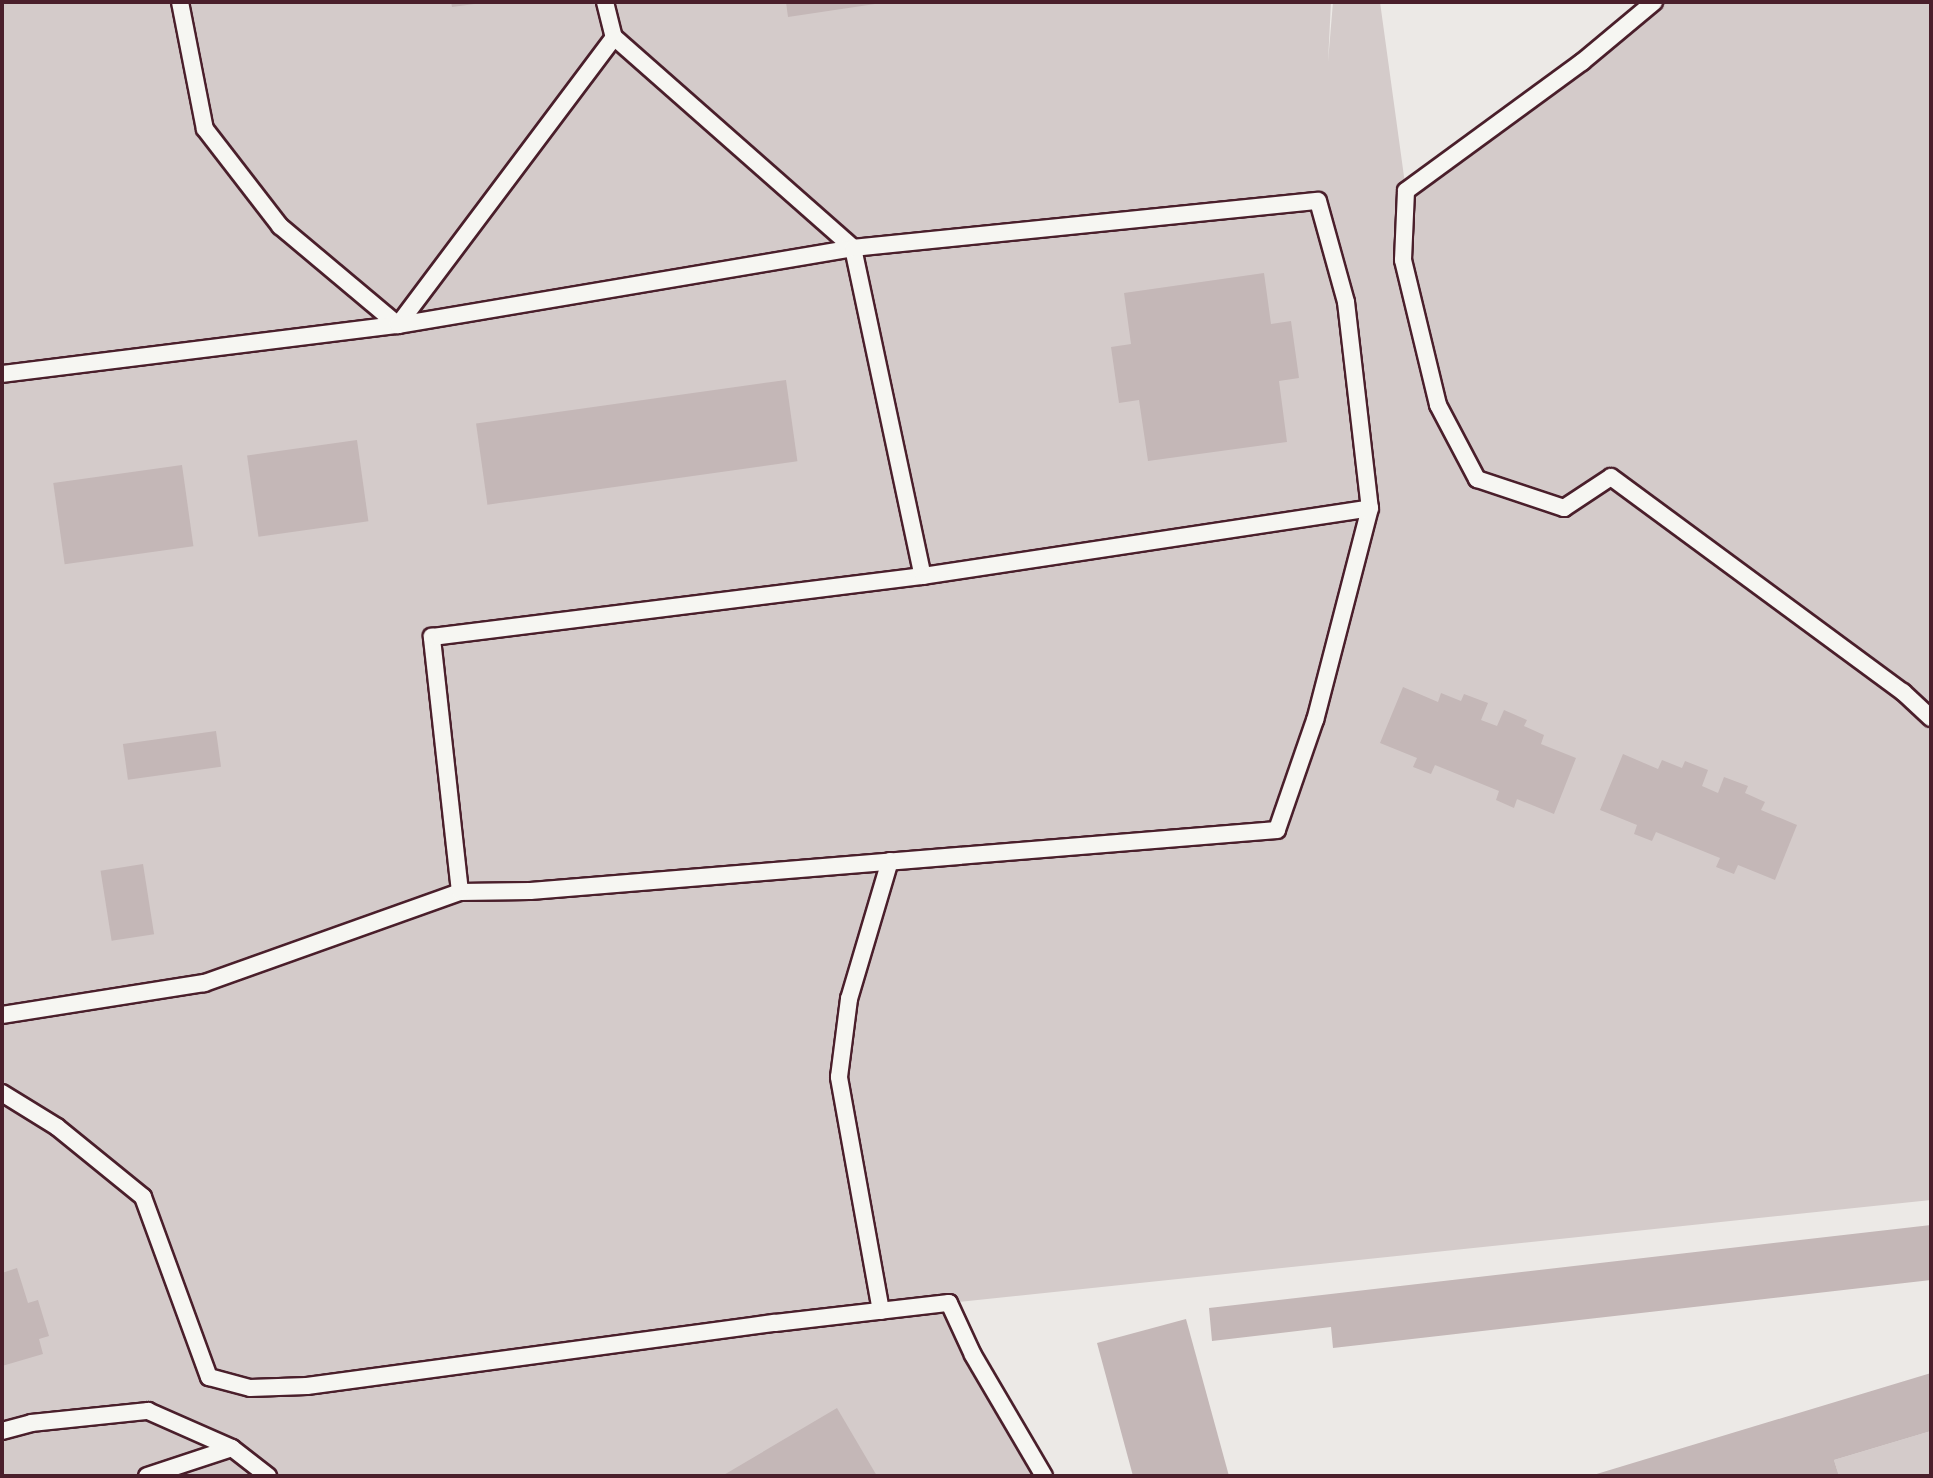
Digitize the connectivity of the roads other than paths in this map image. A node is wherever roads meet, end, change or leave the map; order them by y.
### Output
1 (180, 2) edge
2 (606, 2) edge
3 (1654, 2) edge
4 (614, 37) junction
5 (853, 248) junction
6 (398, 325) junction
7 (2, 374) edge
8 (1370, 508) junction
9 (923, 576) junction
10 (1931, 718) edge
11 (890, 860) junction
12 (460, 892) junction
13 (2, 1015) edge
14 (2, 1093) edge
15 (881, 1311) junction
16 (2, 1431) edge
17 (232, 1448) junction
18 (147, 1476) edge
19 (268, 1476) edge
20 (1044, 1476) edge

1 - 6 lane
2 - 4 lane
3 - 10 lane
4 - 5 lane
4 - 6 lane
5 - 6 lane
5 - 8 lane
5 - 9 lane
6 - 7 lane
8 - 9 lane
8 - 11 lane
9 - 12 lane
11 - 12 lane
11 - 15 lane
12 - 13 lane
14 - 15 lane
15 - 20 lane
16 - 17 lane
17 - 18 lane
17 - 19 lane

